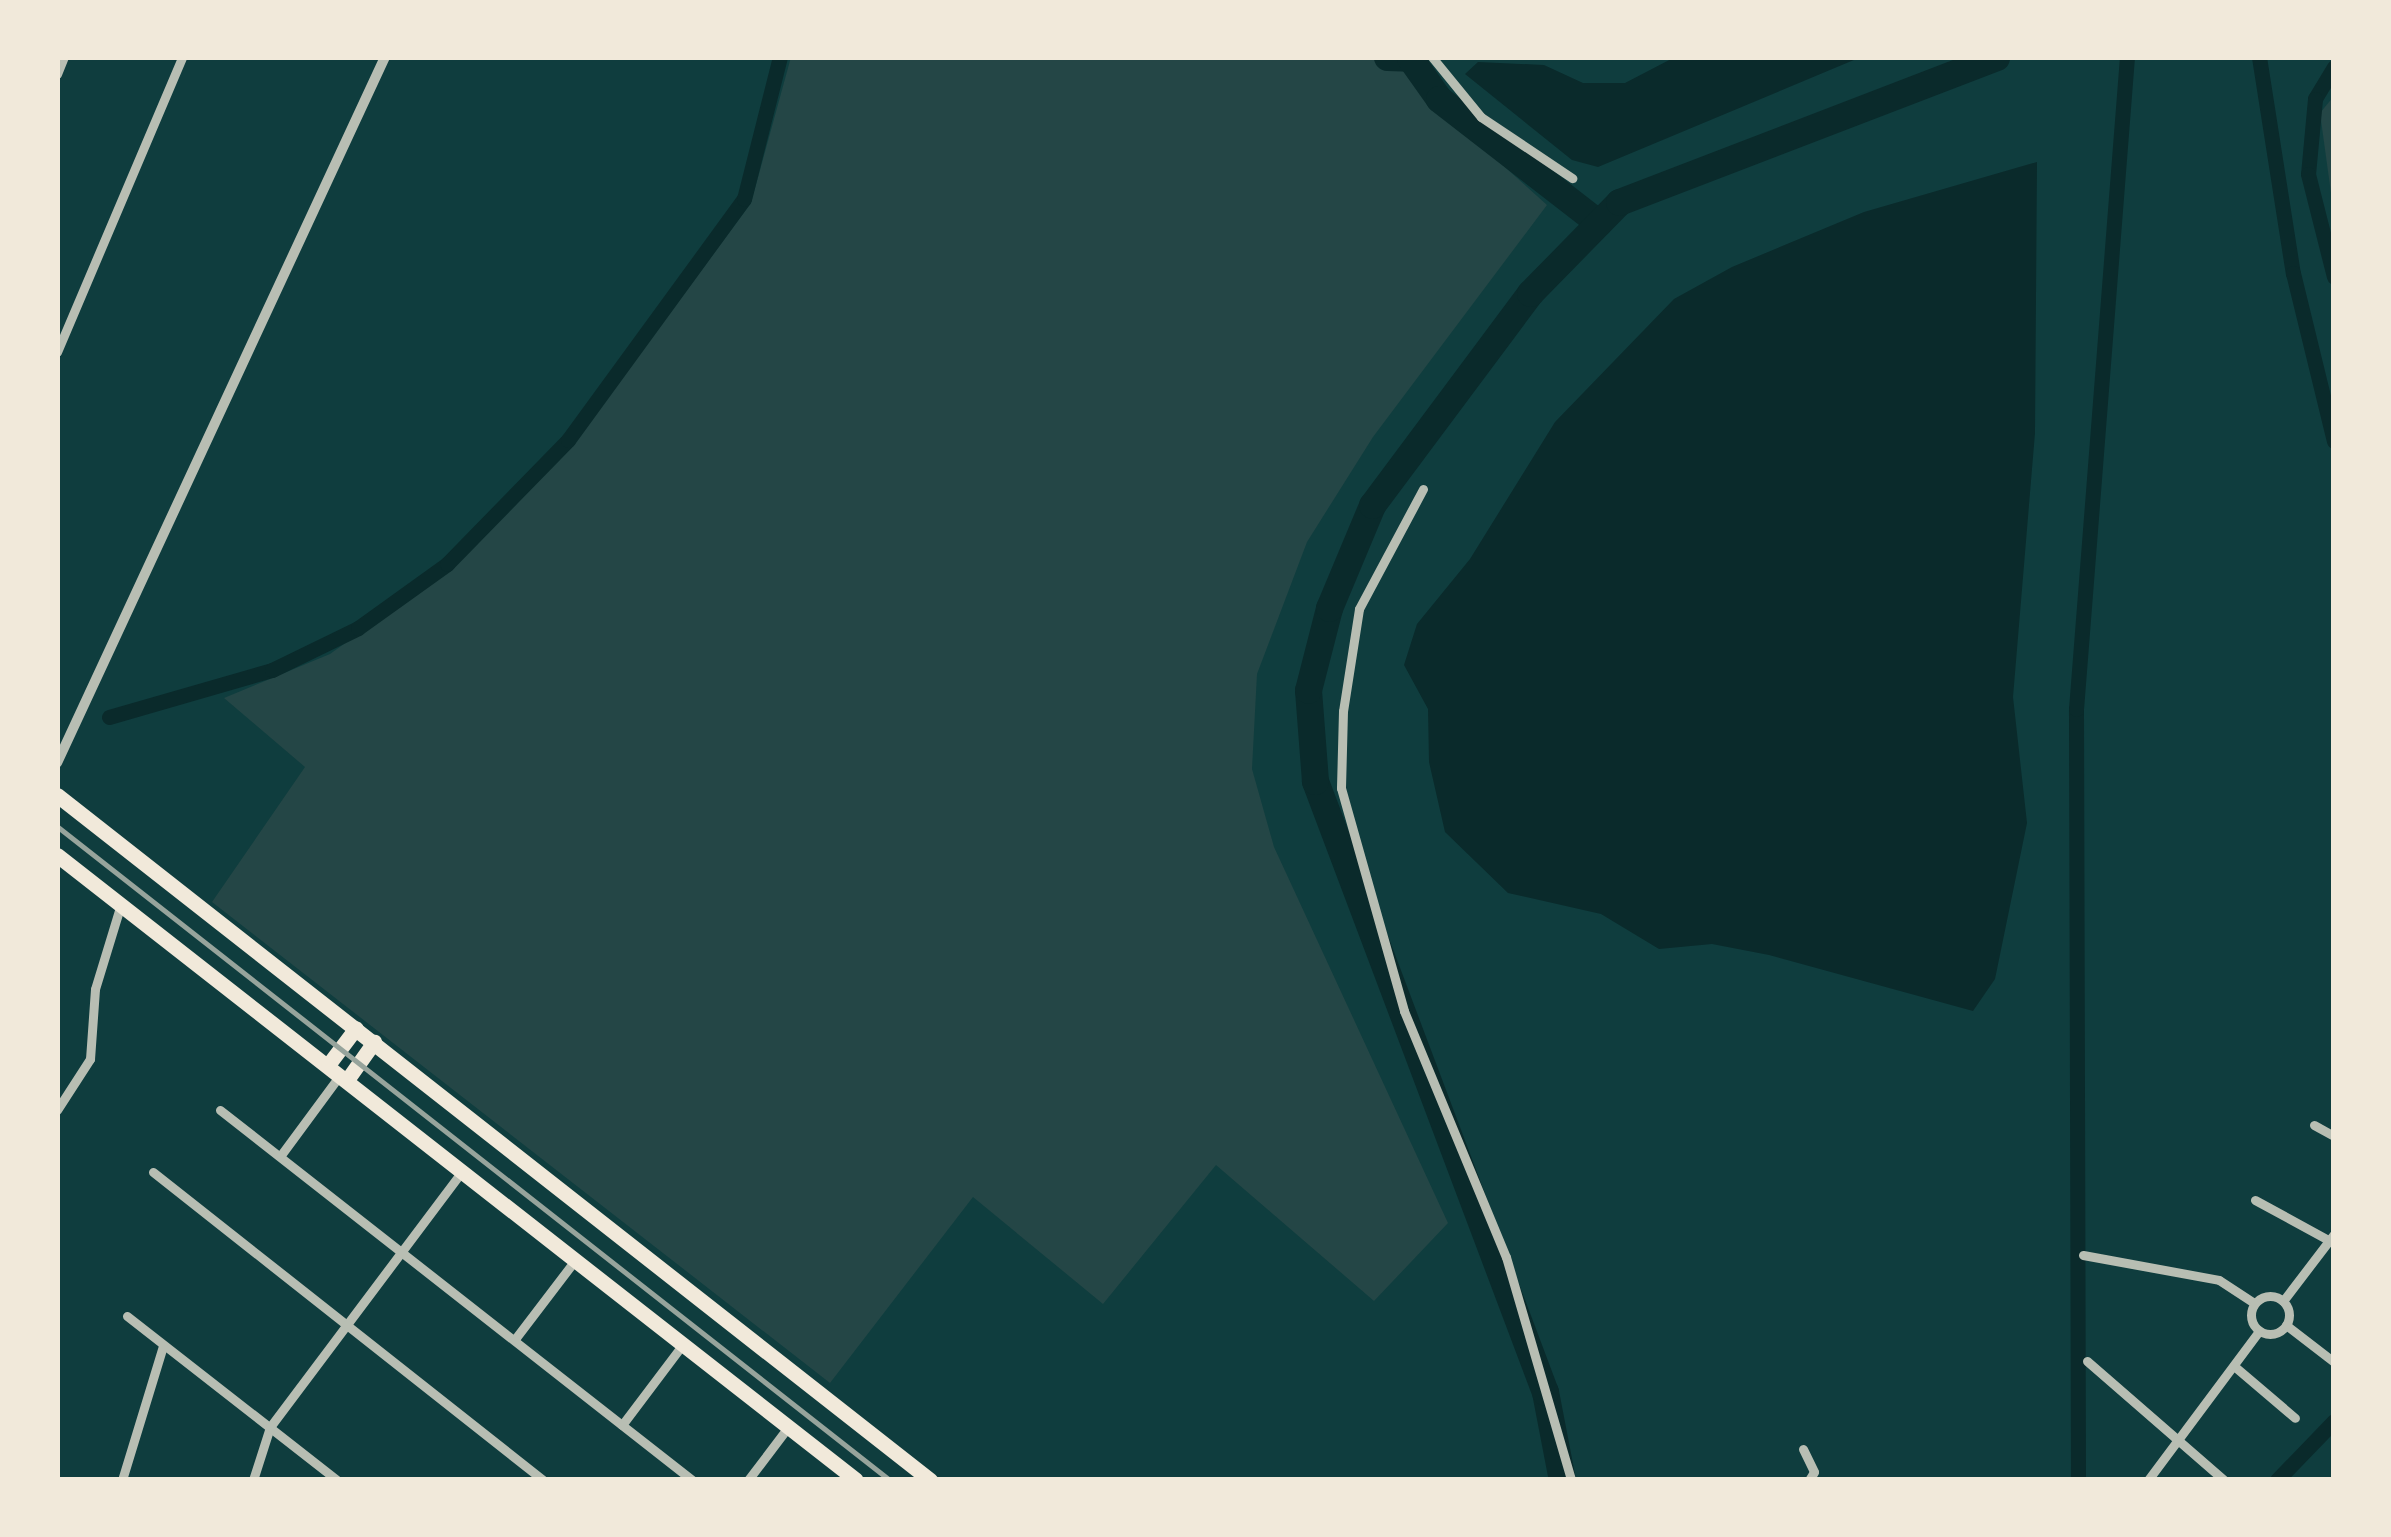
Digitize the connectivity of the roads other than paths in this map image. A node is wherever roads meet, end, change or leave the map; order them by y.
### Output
1 (64, 57) edge
2 (182, 57) edge
3 (386, 57) edge
4 (1432, 57) edge
5 (57, 74) edge
6 (1572, 178) dead end
7 (57, 352) edge
8 (1423, 489) dead end
9 (57, 763) edge
10 (57, 795) edge
11 (57, 855) edge
12 (121, 904) junction
13 (356, 1028) junction
14 (374, 1042) junction
15 (338, 1074) junction
16 (57, 1110) edge
17 (220, 1110) dead end
18 (2314, 1125) dead end
19 (2334, 1136) edge
20 (281, 1155) junction
21 (462, 1171) junction
22 (152, 1172) dead end
23 (2255, 1200) dead end
24 (2332, 1239) edge
25 (402, 1251) junction
26 (2083, 1255) dead end
27 (575, 1259) junction
28 (2283, 1301) junction
29 (2254, 1303) junction
30 (127, 1316) dead end
31 (345, 1323) junction
32 (2286, 1324) junction
33 (2259, 1331) junction
34 (515, 1339) junction
35 (683, 1344) junction
36 (163, 1346) junction
37 (2087, 1360) dead end
38 (2334, 1362) edge
39 (2234, 1366) junction
40 (2295, 1418) dead end
41 (622, 1425) junction
42 (270, 1426) junction
43 (789, 1426) junction
44 (2179, 1440) junction
45 (1803, 1449) dead end
46 (122, 1480) edge
47 (253, 1480) edge
48 (337, 1480) edge
49 (543, 1480) edge
50 (692, 1480) edge
51 (748, 1480) edge
52 (856, 1480) edge
53 (929, 1480) edge
54 (1570, 1480) edge
55 (1809, 1480) edge
56 (2148, 1480) edge
57 (2224, 1480) edge

1 - 5 street
2 - 7 street
3 - 9 street
4 - 6 street
8 - 54 street
10 - 13 highway
11 - 12 highway
12 - 15 highway
12 - 16 street
13 - 14 highway
13 - 15 highway
14 - 15 highway
14 - 53 highway
15 - 20 street
15 - 21 highway
17 - 20 street
18 - 19 street
20 - 25 street
21 - 25 street
21 - 27 highway
22 - 31 street
23 - 24 street
24 - 28 street
25 - 31 street
25 - 34 street
26 - 29 street
27 - 34 street
27 - 35 highway
28 - 29 street
28 - 32 street
29 - 33 street
30 - 36 street
31 - 42 street
31 - 49 street
32 - 33 street
32 - 38 street
33 - 39 street
34 - 41 street
35 - 41 street
35 - 43 highway
36 - 42 street
36 - 46 street
37 - 44 street
39 - 40 street
39 - 44 street
41 - 50 street
42 - 47 street
42 - 48 street
43 - 51 street
43 - 52 highway
44 - 56 street
44 - 57 street
45 - 55 street

